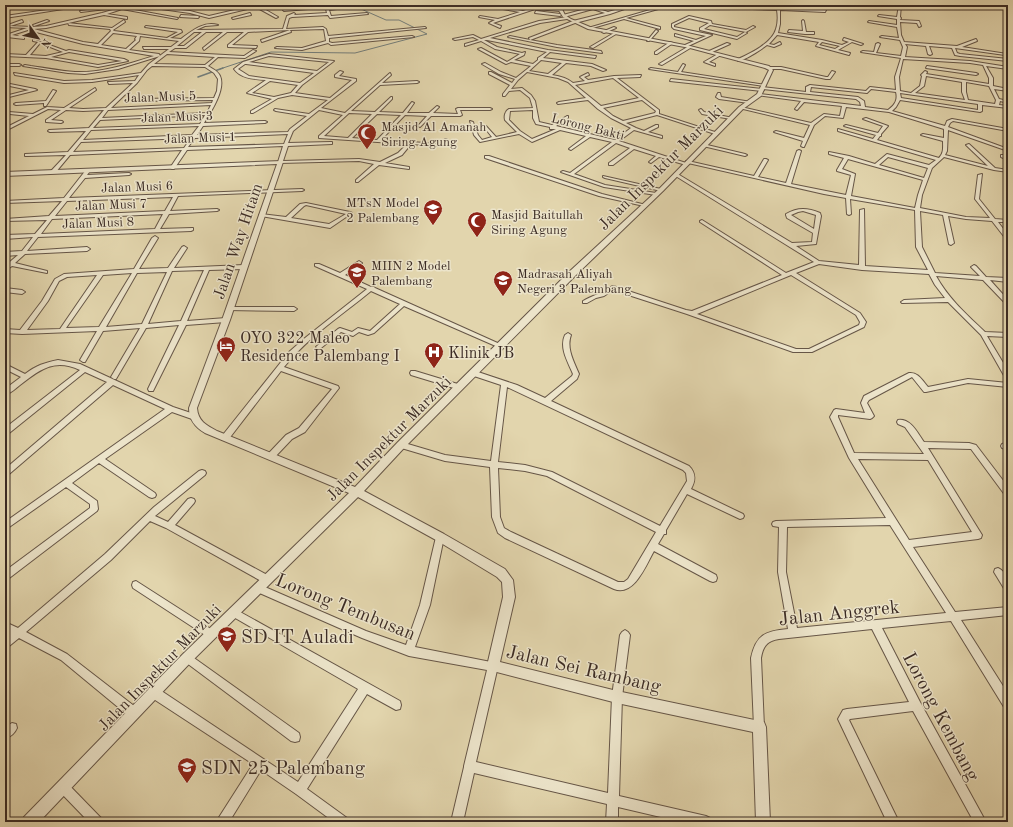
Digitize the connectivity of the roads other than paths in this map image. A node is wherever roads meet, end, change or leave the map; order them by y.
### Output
1 (88, 5) edge
2 (133, 5) edge
3 (159, 5) edge
4 (326, 5) edge
5 (348, 5) edge
6 (549, 5) edge
7 (635, 5) edge
8 (746, 5) edge
9 (778, 5) edge
10 (900, 5) edge
11 (256, 6) edge
12 (507, 6) edge
13 (668, 6) dead end
14 (42, 7) dead end
15 (128, 7) junction
16 (261, 7) edge
17 (352, 7) junction
18 (617, 7) dead end
19 (155, 8) junction
20 (121, 9) junction
21 (182, 9) dead end
22 (224, 9) dead end
23 (327, 9) junction
24 (357, 9) dead end
25 (622, 9) junction
26 (30, 10) dead end
27 (284, 10) dead end
28 (513, 10) junction
29 (778, 10) junction
30 (44, 11) junction
31 (81, 11) dead end
32 (825, 11) dead end
33 (18, 12) junction
34 (189, 12) junction
35 (232, 12) junction
36 (524, 12) junction
37 (536, 12) dead end
38 (5, 13) edge
39 (504, 13) dead end
40 (609, 13) junction
41 (103, 14) junction
42 (145, 14) junction
43 (226, 14) junction
44 (308, 14) junction
45 (328, 14) junction
46 (567, 14) edge
47 (22, 15) junction
48 (879, 16) dead end
49 (179, 17) junction
50 (206, 17) junction
51 (277, 17) dead end
52 (480, 17) dead end
53 (5, 18) edge
54 (233, 18) junction
55 (625, 19) junction
56 (237, 20) dead end
57 (497, 20) junction
58 (900, 20) junction
59 (22, 21) dead end
60 (48, 21) dead end
61 (173, 21) dead end
62 (648, 21) dead end
63 (803, 21) dead end
64 (308, 22) dead end
65 (869, 22) dead end
66 (63, 23) junction
67 (641, 24) junction
68 (710, 24) junction
69 (217, 25) dead end
70 (6, 26) edge
71 (723, 26) junction
72 (898, 26) junction
73 (920, 26) dead end
74 (146, 27) dead end
75 (244, 27) dead end
76 (500, 27) dead end
77 (754, 27) dead end
78 (25, 28) junction
79 (31, 28) junction
80 (424, 28) dead end
81 (588, 28) junction
82 (297, 29) junction
83 (112, 30) junction
84 (284, 30) junction
85 (193, 31) junction
86 (205, 31) junction
87 (226, 31) junction
88 (242, 31) junction
89 (247, 31) junction
90 (615, 31) junction
91 (778, 32) junction
92 (70, 33) dead end
93 (715, 33) junction
94 (746, 33) dead end
95 (805, 33) junction
96 (813, 33) dead end
97 (676, 35) dead end
98 (818, 35) dead end
99 (6, 36) edge
100 (139, 36) junction
101 (327, 36) junction
102 (709, 36) junction
103 (412, 37) dead end
104 (882, 37) dead end
105 (23, 38) dead end
106 (65, 38) junction
107 (161, 38) junction
108 (510, 38) dead end
109 (167, 39) junction
110 (455, 39) dead end
111 (488, 39) junction
112 (844, 39) dead end
113 (901, 39) junction
114 (34, 40) dead end
115 (139, 40) junction
116 (180, 40) junction
117 (483, 40) junction
118 (528, 40) junction
119 (976, 40) dead end
120 (262, 41) dead end
121 (649, 41) junction
122 (821, 41) junction
123 (40, 42) junction
124 (328, 42) junction
125 (851, 42) junction
126 (345, 43) junction
127 (671, 43) junction
128 (780, 43) dead end
129 (904, 43) junction
130 (728, 44) dead end
131 (765, 44) junction
132 (861, 44) dead end
133 (878, 44) dead end
134 (99, 45) junction
135 (466, 45) dead end
136 (519, 45) junction
137 (691, 45) junction
138 (927, 45) junction
139 (556, 46) junction
140 (842, 46) junction
141 (256, 47) dead end
142 (494, 47) junction
143 (592, 47) dead end
144 (955, 47) junction
145 (144, 48) dead end
146 (173, 48) junction
147 (277, 48) dead end
148 (344, 48) dead end
149 (204, 49) dead end
150 (480, 49) junction
151 (127, 50) junction
152 (835, 50) junction
153 (64, 51) junction
154 (254, 51) dead end
155 (473, 51) dead end
156 (548, 52) junction
157 (601, 52) dead end
158 (709, 52) junction
159 (863, 52) dead end
160 (875, 52) junction
161 (167, 53) junction
162 (488, 53) junction
163 (656, 53) dead end
164 (93, 54) junction
165 (849, 54) dead end
166 (930, 54) dead end
167 (5, 55) edge
168 (719, 55) junction
169 (28, 56) junction
170 (161, 56) junction
171 (217, 56) junction
172 (46, 57) junction
173 (86, 57) dead end
174 (595, 57) dead end
175 (902, 58) junction
176 (539, 59) junction
177 (80, 60) dead end
178 (513, 60) junction
179 (738, 60) junction
180 (126, 61) junction
181 (931, 61) junction
182 (1008, 61) edge
183 (73, 62) junction
184 (565, 62) junction
185 (244, 63) junction
186 (134, 64) junction
187 (484, 64) dead end
188 (661, 64) dead end
189 (683, 64) dead end
190 (984, 64) junction
191 (5, 65) edge
192 (19, 65) dead end
193 (150, 65) junction
194 (532, 65) junction
195 (714, 65) dead end
196 (25, 66) dead end
197 (126, 66) junction
198 (206, 66) junction
199 (927, 67) junction
200 (770, 68) junction
201 (1008, 68) edge
202 (134, 69) dead end
203 (651, 69) dead end
204 (604, 70) dead end
205 (702, 70) dead end
206 (950, 70) junction
207 (141, 71) junction
208 (526, 71) junction
209 (318, 72) junction
210 (341, 72) dead end
211 (833, 72) dead end
212 (74, 73) junction
213 (490, 73) dead end
214 (679, 73) junction
215 (970, 73) junction
216 (15, 74) dead end
217 (390, 74) dead end
218 (588, 74) dead end
219 (976, 74) dead end
220 (549, 75) junction
221 (923, 75) junction
222 (948, 75) dead end
223 (640, 76) dead end
224 (702, 76) junction
225 (614, 77) junction
226 (969, 78) dead end
227 (517, 79) junction
228 (269, 80) junction
229 (671, 80) dead end
230 (54, 81) junction
231 (964, 81) junction
232 (136, 82) junction
233 (417, 82) dead end
234 (588, 82) junction
235 (109, 83) dead end
236 (5, 84) edge
237 (301, 84) junction
238 (379, 84) junction
239 (574, 84) junction
240 (512, 85) junction
241 (14, 86) junction
242 (991, 86) junction
243 (5, 87) edge
244 (95, 89) dead end
245 (762, 89) junction
246 (841, 89) junction
247 (508, 90) junction
248 (1008, 90) edge
249 (54, 91) dead end
250 (897, 92) junction
251 (294, 93) junction
252 (719, 94) dead end
253 (808, 94) junction
254 (912, 94) junction
255 (504, 95) dead end
256 (5, 96) edge
257 (843, 97) junction
258 (215, 98) junction
259 (276, 98) junction
260 (332, 98) junction
261 (390, 98) dead end
262 (589, 99) junction
263 (642, 99) junction
264 (899, 99) junction
265 (135, 100) dead end
266 (998, 100) junction
267 (803, 101) junction
268 (46, 102) junction
269 (748, 102) junction
270 (967, 102) junction
271 (1008, 102) edge
272 (412, 103) dead end
273 (559, 103) dead end
274 (980, 103) junction
275 (16, 104) dead end
276 (213, 104) junction
277 (844, 106) junction
278 (997, 106) junction
279 (437, 107) dead end
280 (1008, 107) edge
281 (47, 108) junction
282 (108, 108) junction
283 (599, 108) junction
284 (741, 108) junction
285 (863, 108) junction
286 (67, 109) junction
287 (318, 109) junction
288 (490, 109) dead end
289 (535, 109) junction
290 (276, 110) dead end
291 (701, 110) dead end
292 (797, 110) dead end
293 (889, 111) junction
294 (980, 111) junction
295 (252, 112) dead end
296 (376, 112) junction
297 (10, 113) dead end
298 (346, 113) junction
299 (34, 114) junction
300 (207, 114) junction
301 (404, 114) junction
302 (430, 114) junction
303 (657, 114) junction
304 (310, 115) junction
305 (978, 116) dead end
306 (567, 117) dead end
307 (100, 118) junction
308 (731, 118) junction
309 (865, 119) dead end
310 (61, 122) dead end
311 (265, 122) dead end
312 (471, 122) dead end
313 (624, 122) junction
314 (812, 124) junction
315 (5, 125) edge
316 (16, 125) junction
317 (201, 125) junction
318 (420, 126) dead end
319 (486, 126) dead end
320 (657, 126) dead end
321 (846, 126) dead end
322 (551, 128) junction
323 (946, 128) junction
324 (91, 129) junction
325 (559, 129) junction
326 (634, 129) junction
327 (5, 130) edge
328 (839, 130) dead end
329 (1008, 130) edge
330 (50, 131) dead end
331 (290, 132) junction
332 (646, 132) junction
333 (776, 132) dead end
334 (520, 133) junction
335 (716, 133) junction
336 (880, 135) junction
337 (923, 135) dead end
338 (192, 136) junction
339 (588, 136) junction
340 (494, 137) junction
341 (661, 137) dead end
342 (349, 139) junction
343 (81, 140) junction
344 (379, 140) junction
345 (446, 140) dead end
346 (806, 140) junction
347 (874, 140) junction
348 (946, 140) junction
349 (616, 142) junction
350 (331, 143) dead end
351 (410, 143) junction
352 (286, 144) junction
353 (704, 145) junction
354 (968, 145) dead end
355 (803, 146) dead end
356 (633, 148) junction
357 (185, 149) junction
358 (571, 149) dead end
359 (1008, 150) edge
360 (799, 151) dead end
361 (69, 153) junction
362 (831, 153) dead end
363 (28, 155) dead end
364 (745, 155) dead end
365 (658, 156) junction
366 (1003, 156) dead end
367 (487, 157) dead end
368 (847, 157) junction
369 (941, 158) junction
370 (1008, 159) edge
371 (388, 160) junction
372 (766, 160) dead end
373 (280, 162) junction
374 (651, 162) dead end
375 (380, 163) junction
376 (405, 163) dead end
377 (687, 163) junction
378 (611, 164) dead end
379 (877, 165) junction
380 (930, 167) junction
381 (172, 168) junction
382 (407, 168) dead end
383 (995, 170) junction
384 (88, 171) junction
385 (1008, 171) edge
386 (53, 172) junction
387 (563, 172) dead end
388 (5, 174) edge
389 (130, 174) dead end
390 (572, 174) junction
391 (676, 174) junction
392 (980, 175) dead end
393 (84, 177) junction
394 (605, 177) dead end
395 (755, 177) junction
396 (924, 179) junction
397 (358, 181) dead end
398 (788, 185) junction
399 (302, 190) dead end
400 (270, 192) junction
401 (658, 192) junction
402 (176, 196) junction
403 (848, 197) junction
404 (66, 200) junction
405 (5, 202) edge
406 (644, 205) junction
407 (217, 210) dead end
408 (862, 210) dead end
409 (917, 210) junction
410 (166, 213) junction
411 (849, 214) dead end
412 (945, 214) junction
413 (260, 217) junction
414 (50, 218) junction
415 (288, 218) junction
416 (5, 220) edge
417 (702, 221) dead end
418 (994, 221) junction
419 (1008, 221) edge
420 (191, 229) dead end
421 (325, 229) dead end
422 (157, 230) junction
423 (816, 232) junction
424 (38, 235) junction
425 (5, 236) edge
426 (155, 238) dead end
427 (1008, 238) edge
428 (814, 243) junction
429 (951, 243) dead end
430 (792, 245) junction
431 (184, 248) dead end
432 (87, 249) dead end
433 (802, 252) junction
434 (5, 254) edge
435 (23, 254) junction
436 (818, 262) junction
437 (359, 263) dead end
438 (11, 264) junction
439 (317, 265) dead end
440 (244, 267) junction
441 (974, 267) dead end
442 (862, 268) junction
443 (5, 269) edge
444 (207, 269) junction
445 (170, 270) junction
446 (136, 271) junction
447 (45, 272) dead end
448 (101, 273) junction
449 (931, 273) junction
450 (789, 274) junction
451 (341, 275) junction
452 (984, 278) junction
453 (1008, 280) edge
454 (372, 288) junction
455 (5, 290) edge
456 (22, 292) dead end
457 (949, 300) junction
458 (585, 302) dead end
459 (904, 302) dead end
460 (1008, 303) edge
461 (404, 304) junction
462 (230, 309) junction
463 (294, 309) dead end
464 (690, 313) junction
465 (226, 320) junction
466 (182, 324) junction
467 (144, 326) junction
468 (102, 329) junction
469 (62, 330) junction
470 (5, 331) edge
471 (22, 332) junction
472 (983, 334) junction
473 (568, 335) dead end
474 (1008, 335) edge
475 (500, 346) junction
476 (319, 347) dead end
477 (83, 360) dead end
478 (5, 366) edge
479 (280, 368) junction
480 (85, 369) junction
481 (413, 373) dead end
482 (473, 373) junction
483 (26, 377) junction
484 (1008, 377) edge
485 (113, 380) junction
486 (504, 384) junction
487 (1008, 385) edge
488 (459, 387) junction
489 (151, 389) dead end
490 (5, 393) edge
491 (545, 402) junction
492 (171, 409) junction
493 (192, 416) junction
494 (902, 422) dead end
495 (5, 432) edge
496 (225, 438) junction
497 (401, 445) junction
498 (921, 445) junction
499 (270, 456) junction
500 (852, 456) junction
501 (930, 457) junction
502 (100, 460) junction
503 (494, 464) junction
504 (5, 473) edge
505 (202, 473) dead end
506 (67, 484) junction
507 (686, 490) junction
508 (357, 492) junction
509 (1008, 493) edge
510 (152, 495) dead end
511 (191, 501) dead end
512 (740, 516) dead end
513 (149, 517) junction
514 (892, 521) junction
515 (5, 526) edge
516 (169, 526) junction
517 (662, 531) junction
518 (440, 536) junction
519 (907, 544) junction
520 (653, 546) junction
521 (998, 572) dead end
522 (5, 576) edge
523 (713, 578) dead end
524 (266, 579) junction
525 (136, 585) dead end
526 (1008, 587) edge
527 (258, 588) junction
528 (1008, 611) edge
529 (233, 612) junction
530 (954, 617) junction
531 (875, 625) junction
532 (5, 626) edge
533 (18, 632) junction
534 (793, 633) junction
535 (211, 634) junction
536 (626, 635) dead end
537 (5, 644) edge
538 (409, 651) junction
539 (187, 658) junction
540 (493, 666) junction
541 (365, 687) junction
542 (153, 692) junction
543 (617, 697) junction
544 (1008, 703) edge
545 (396, 705) dead end
546 (916, 706) junction
547 (134, 712) junction
548 (759, 726) junction
549 (295, 737) dead end
550 (260, 763) junction
551 (469, 766) junction
552 (63, 787) junction
553 (300, 790) junction
554 (613, 800) junction
555 (29, 822) edge
556 (97, 822) edge
557 (222, 822) edge
558 (343, 822) edge
559 (457, 822) edge
560 (612, 822) edge
561 (706, 822) edge
562 (763, 822) edge
563 (893, 822) edge
564 (980, 822) edge

1 - 30 street
2 - 15 street
3 - 19 street
4 - 23 street
5 - 17 street
6 - 46 street
7 - 25 street
8 - 29 street
9 - 29 street
10 - 58 street
11 - 16 street
11 - 35 street
12 - 28 street
13 - 55 street
14 - 30 street
15 - 20 street
15 - 31 street
16 - 51 street
16 - 54 street
17 - 23 street
17 - 24 street
18 - 25 street
19 - 34 street
19 - 42 street
20 - 41 street
20 - 42 street
21 - 34 street
22 - 35 street
23 - 45 street
25 - 40 street
26 - 33 street
27 - 44 street
28 - 36 street
28 - 39 street
29 - 32 street
29 - 91 street
30 - 47 street
33 - 38 street
33 - 47 street
34 - 49 street
34 - 50 street
35 - 43 street
36 - 46 street
36 - 57 street
37 - 46 street
40 - 46 street
40 - 46 street
41 - 66 street
41 - 83 street
42 - 49 street
43 - 50 street
43 - 54 street
44 - 45 street
44 - 64 street
44 - 84 street
45 - 45 street
46 - 81 street
46 - 111 street
46 - 118 street
47 - 53 street
48 - 58 street
49 - 50 street
49 - 61 street
52 - 57 street
54 - 56 street
55 - 67 street
55 - 81 street
57 - 76 street
58 - 72 street
58 - 73 street
59 - 70 street
60 - 78 street
62 - 67 street
63 - 95 street
65 - 72 street
66 - 79 street
66 - 83 street
67 - 121 street
68 - 71 street
68 - 93 street
68 - 102 street
69 - 85 street
70 - 78 street
71 - 77 street
71 - 93 street
72 - 113 street
74 - 109 street
75 - 88 street
78 - 79 street
79 - 99 street
79 - 106 street
80 - 101 street
81 - 90 street
82 - 84 street
82 - 101 street
82 - 120 street
83 - 100 street
83 - 134 street
84 - 89 street
85 - 86 street
85 - 116 street
86 - 87 street
86 - 146 street
87 - 88 street
87 - 149 street
88 - 89 street
89 - 141 street
90 - 121 street
90 - 143 street
91 - 95 street
91 - 122 street
91 - 131 street
92 - 106 street
93 - 94 street
93 - 102 street
95 - 96 street
97 - 137 street
98 - 122 street
99 - 105 street
100 - 107 street
100 - 115 street
101 - 124 street
102 - 137 street
103 - 126 street
104 - 113 street
106 - 134 street
107 - 109 street
107 - 115 street
108 - 118 street
109 - 116 street
110 - 117 street
111 - 117 street
111 - 136 street
112 - 125 street
113 - 129 street
114 - 123 street
115 - 151 street
116 - 146 street
117 - 135 street
117 - 142 street
118 - 136 street
118 - 139 street
119 - 144 street
121 - 127 street
122 - 140 street
122 - 152 street
123 - 153 street
123 - 169 street
124 - 126 street
124 - 147 street
125 - 132 street
125 - 140 street
126 - 148 street
127 - 137 street
127 - 163 street
128 - 131 street
129 - 138 street
129 - 175 street
130 - 158 street
131 - 179 street
133 - 160 street
134 - 151 street
136 - 156 street
137 - 158 street
137 - 188 street
138 - 144 street
138 - 166 street
139 - 156 street
139 - 157 street
140 - 152 street
142 - 150 street
142 - 162 street
142 - 178 street
144 - 182 street
144 - 182 street
145 - 146 street
146 - 161 street
150 - 155 street
150 - 162 street
151 - 170 street
152 - 165 street
153 - 164 street
153 - 172 street
154 - 171 street
156 - 174 street
156 - 176 street
158 - 168 street
159 - 160 street
160 - 175 street
161 - 170 street
161 - 171 street
162 - 178 street
164 - 173 street
164 - 180 street
167 - 169 street
168 - 179 street
168 - 195 street
169 - 172 street
170 - 186 street
170 - 193 street
171 - 198 street
172 - 183 street
175 - 181 street
175 - 250 street
176 - 184 street
176 - 194 street
177 - 183 street
178 - 194 street
179 - 200 street
180 - 183 street
180 - 186 street
181 - 190 street
181 - 199 street
184 - 204 street
184 - 220 street
185 - 209 street
185 - 209 street
185 - 228 street
186 - 197 street
187 - 227 street
189 - 214 street
190 - 201 street
190 - 242 street
191 - 192 street
193 - 198 street
193 - 207 street
194 - 208 street
196 - 212 street
197 - 202 street
197 - 212 street
198 - 258 street
199 - 206 street
199 - 221 street
200 - 211 street
200 - 245 street
203 - 214 street
205 - 224 street
206 - 215 street
206 - 222 street
207 - 230 street
207 - 232 street
208 - 220 street
208 - 227 street
209 - 237 street
210 - 260 street
212 - 230 street
213 - 240 street
214 - 224 street
215 - 219 street
215 - 226 street
216 - 230 street
217 - 238 street
218 - 234 street
220 - 239 street
221 - 231 street
221 - 254 street
223 - 225 street
224 - 245 street
225 - 234 street
225 - 263 street
227 - 240 street
228 - 237 street
228 - 259 street
229 - 245 street
231 - 242 street
231 - 270 street
232 - 235 street
232 - 282 street
233 - 238 street
234 - 239 street
236 - 241 street
237 - 251 street
238 - 298 street
239 - 262 street
240 - 247 street
241 - 243 street
241 - 256 street
242 - 248 street
242 - 266 street
244 - 286 street
245 - 253 street
245 - 267 street
245 - 269 street, Jalan Inspektur Marzuki
246 - 250 street
246 - 253 street
246 - 257 street
247 - 255 street
247 - 289 street, Lorong Bakti
249 - 268 street
250 - 254 street
250 - 264 street
251 - 259 street
251 - 260 street
252 - 269 street
253 - 257 street
254 - 270 street
257 - 285 street
258 - 265 street
258 - 276 street
259 - 295 street
260 - 287 street
261 - 296 street
262 - 273 street
262 - 283 street
263 - 283 street
263 - 303 street
264 - 293 street
264 - 294 street
266 - 271 street
266 - 278 street
267 - 277 street
267 - 292 street
268 - 275 street
268 - 281 street
269 - 284 street, Jalan Inspektur Marzuki
270 - 274 street
272 - 301 street
274 - 278 street
274 - 294 street
276 - 282 street, Jalan Musi 5
276 - 300 street
277 - 285 street
277 - 314 street
278 - 280 street
279 - 302 street
281 - 286 street, Jalan Musi 5
281 - 299 street
282 - 286 street, Jalan Musi 5
282 - 307 street
283 - 313 street
284 - 308 street, Jalan Inspektur Marzuki
284 - 314 street
285 - 293 street
286 - 310 street
287 - 298 street
287 - 304 street
288 - 302 street
289 - 322 street, Lorong Bakti
289 - 334 street
290 - 304 street
291 - 308 street
293 - 323 street
294 - 305 street
296 - 298 street
296 - 301 street
296 - 342 street
297 - 299 street
298 - 342 street
299 - 316 street
300 - 307 street
300 - 317 street
301 - 302 street
301 - 344 street
302 - 318 street
303 - 313 street
303 - 335 street
304 - 331 street
306 - 322 street
307 - 324 street
308 - 335 street, Jalan Inspektur Marzuki
309 - 336 street
311 - 317 street, Jalan Musi 3
312 - 340 street
313 - 326 street
314 - 346 street
315 - 316 street
316 - 327 street
317 - 324 street, Jalan Musi 3
317 - 338 street
319 - 340 street
320 - 332 street
321 - 336 street
322 - 325 street, Lorong Bakti
323 - 329 street
323 - 348 street
323 - 359 street
324 - 330 street, Jalan Musi 3
324 - 343 street
325 - 334 street
325 - 339 street, Lorong Bakti
326 - 332 street
326 - 349 street
328 - 347 street
331 - 338 street
331 - 352 street
332 - 341 street
333 - 346 street
334 - 340 street
335 - 353 street, Jalan Inspektur Marzuki
336 - 347 street
337 - 348 street
338 - 343 street
338 - 357 street
339 - 349 street, Lorong Bakti
339 - 358 street
342 - 344 street
343 - 361 street
344 - 351 street
345 - 351 street
346 - 355 street
347 - 369 street
348 - 369 street
349 - 356 street, Lorong Bakti
349 - 390 street
350 - 352 street, Jalan Musi 1
351 - 371 street
352 - 357 street, Jalan Musi 1
352 - 373 street
353 - 364 street
353 - 377 street, Jalan Inspektur Marzuki
354 - 383 street
356 - 365 street, Lorong Bakti
356 - 378 street
357 - 361 street, Jalan Musi 1
357 - 381 street
360 - 398 street
361 - 363 street, Jalan Musi 1
361 - 386 street
362 - 368 street
365 - 374 street
365 - 377 street, Lorong Bakti
366 - 370 street
367 - 406 street
368 - 379 street
368 - 403 street
369 - 380 street
369 - 383 street
371 - 375 street
371 - 376 street
372 - 395 street
373 - 375 street
373 - 381 street, Jalan Way Hitam
373 - 400 street, Jalan Way Hitam
375 - 382 street
375 - 397 street
377 - 391 street, Jalan Inspektur Marzuki
377 - 395 street, Lorong Bakti
379 - 380 street
379 - 396 street
380 - 396 street
381 - 384 street, Jalan Way Hitam
383 - 385 street
384 - 386 street, Jalan Way Hitam
384 - 393 street
386 - 388 street, Jalan Way Hitam
387 - 390 street
389 - 393 street
390 - 401 street
391 - 401 street, Jalan Inspektur Marzuki
391 - 430 street
392 - 418 street
393 - 404 street
394 - 401 street
395 - 398 street, Lorong Bakti
396 - 409 street
398 - 403 street, Lorong Bakti
399 - 400 street, Jalan Musi 6
400 - 402 street, Jalan Musi 6
400 - 413 street, Jalan Way Hitam
401 - 406 street, Jalan Inspektur Marzuki
402 - 404 street, Jalan Musi 6
402 - 410 street
403 - 409 street, Lorong Bakti
403 - 411 street
404 - 405 street, Jalan Musi 6
404 - 414 street
406 - 475 street, Jalan Inspektur Marzuki
407 - 410 street, Jalan Musi 7
408 - 442 street
409 - 412 street, Lorong Bakti
409 - 449 street
410 - 414 street, Jalan Musi 7
410 - 422 street
412 - 418 street, Lorong Bakti
412 - 429 street
413 - 415 street
413 - 421 street
413 - 440 street, Jalan Way Hitam
414 - 416 street, Jalan Musi 7
414 - 424 street
415 - 415 street
417 - 450 street
418 - 419 street, Lorong Bakti
418 - 427 street
420 - 422 street, Jalan Musi 8
422 - 424 street, Jalan Musi 8
423 - 423 street
423 - 428 street
424 - 425 street, Jalan Musi 8
424 - 435 street
426 - 446 street
428 - 430 street
428 - 433 street
430 - 433 street
431 - 445 street
432 - 435 street
433 - 436 street
434 - 435 street
435 - 438 street
436 - 442 street
436 - 450 street
437 - 451 street
438 - 443 street
438 - 447 street
439 - 451 street
440 - 444 street
440 - 462 street, Jalan Way Hitam
441 - 452 street
442 - 449 street
444 - 445 street
444 - 466 street
445 - 446 street
445 - 467 street
446 - 448 street
446 - 468 street
448 - 469 street
448 - 471 street
449 - 452 street
449 - 457 street
450 - 464 street
450 - 464 street
451 - 454 street
452 - 453 street
452 - 460 street
454 - 461 street
454 - 479 street
455 - 456 street
457 - 459 street
457 - 472 street
458 - 464 street
461 - 475 street
461 - 476 street
462 - 463 street
462 - 465 street, Jalan Way Hitam
465 - 466 street
465 - 493 street, Jalan Way Hitam
466 - 467 street
466 - 489 street
467 - 468 street
467 - 485 street
468 - 469 street
468 - 477 street
469 - 471 street
470 - 471 street
472 - 474 street
472 - 484 street
473 - 491 street
475 - 482 street, Jalan Inspektur Marzuki
478 - 483 street
479 - 496 street
479 - 499 street
480 - 483 street
480 - 485 street
480 - 495 street
481 - 488 street
482 - 486 street
482 - 488 street, Jalan Inspektur Marzuki
483 - 490 street
485 - 492 street
485 - 504 street
486 - 491 street
486 - 503 street
487 - 500 street
488 - 497 street, Jalan Inspektur Marzuki
491 - 507 street
492 - 493 street
492 - 502 street
493 - 496 street
494 - 498 street
496 - 499 street
497 - 503 street
497 - 508 street, Jalan Inspektur Marzuki
498 - 501 street
498 - 509 street
499 - 508 street
500 - 501 street
500 - 514 street
501 - 519 street
502 - 506 street
502 - 510 street
503 - 517 street
503 - 520 street
505 - 513 street
506 - 515 street
506 - 522 street
507 - 512 street
507 - 517 street
508 - 518 street, Jalan Sei Rambang
508 - 524 street, Jalan Inspektur Marzuki
511 - 516 street
513 - 516 street
513 - 533 street
514 - 519 street
514 - 534 street
516 - 524 street
517 - 520 street
518 - 538 street
518 - 540 street, Jalan Sei Rambang
519 - 530 street
520 - 523 street
521 - 526 street
524 - 527 street, Jalan Inspektur Marzuki
525 - 535 street
527 - 529 street, Jalan Inspektur Marzuki
527 - 538 street, Lorong Tembusan
528 - 530 street, Jalan Anggrek
529 - 535 street, Jalan Inspektur Marzuki
529 - 541 street
530 - 531 street, Jalan Anggrek
530 - 544 street
531 - 534 street, Jalan Anggrek
531 - 546 street, Lorong Kembang
532 - 533 street
533 - 537 street
533 - 547 street
534 - 548 street, Jalan Anggrek
535 - 539 street, Jalan Inspektur Marzuki
536 - 543 street
538 - 540 street, Lorong Tembusan
539 - 542 street, Jalan Inspektur Marzuki
539 - 549 street
540 - 543 street, Jalan Sei Rambang
540 - 551 street
541 - 545 street
541 - 553 street
542 - 547 street, Jalan Inspektur Marzuki
542 - 550 street
543 - 548 street, Jalan Sei Rambang
543 - 554 street
546 - 563 street
546 - 564 street, Lorong Kembang
547 - 552 street, Jalan Inspektur Marzuki
548 - 562 street
550 - 553 street
550 - 557 street
551 - 554 street
551 - 559 street
552 - 555 street, Jalan Inspektur Marzuki
552 - 556 street
553 - 558 street
554 - 560 street
554 - 561 street

